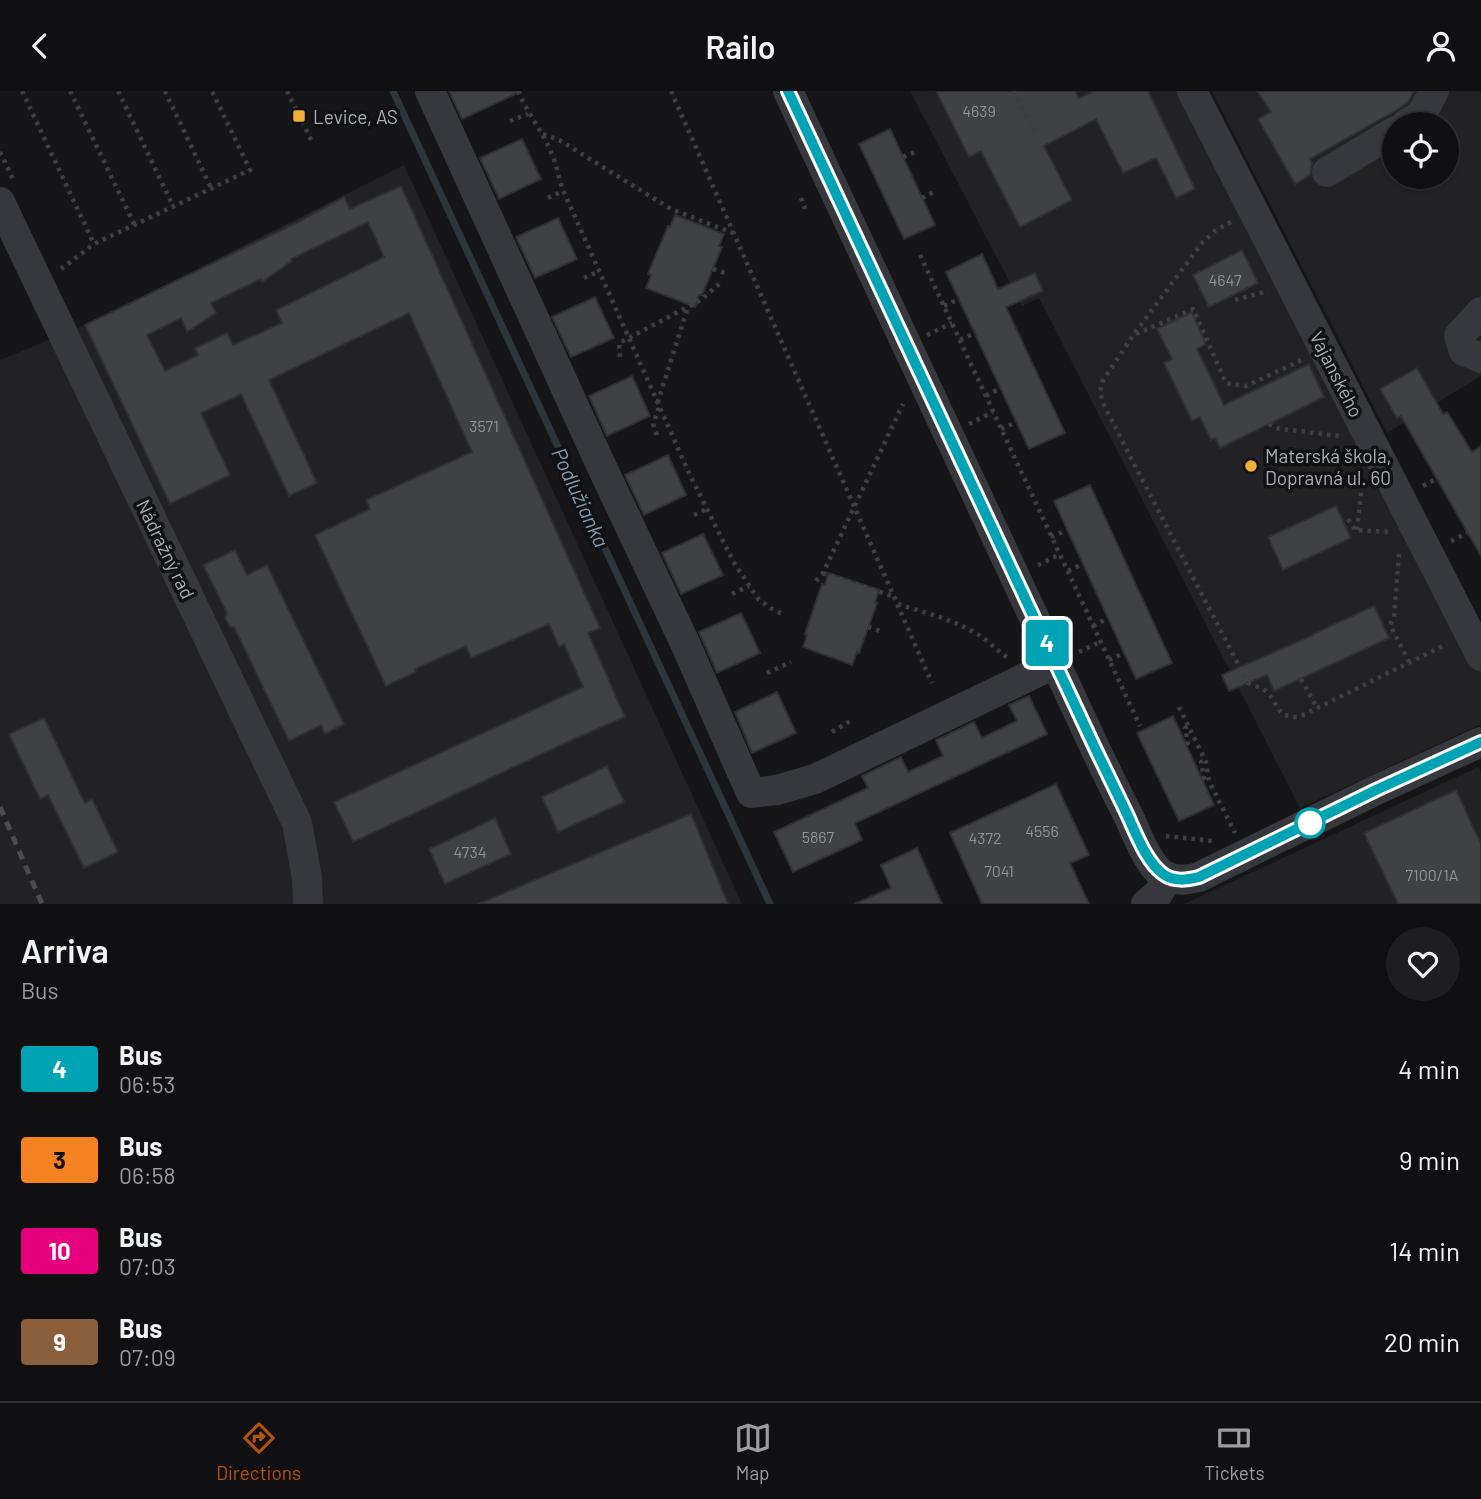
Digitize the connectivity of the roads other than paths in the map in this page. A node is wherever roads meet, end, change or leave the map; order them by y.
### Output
1 (430, 91) edge
2 (788, 91) edge
3 (1192, 91) edge
4 (1434, 91) edge
5 (1423, 112) edge
6 (1382, 139) edge
7 (1327, 172) dead end
8 (0, 202) edge
9 (1481, 312) edge
10 (1481, 358) edge
11 (1475, 645) edge
12 (1044, 669) junction
13 (1481, 742) edge
14 (1168, 877) junction
15 (308, 904) edge
16 (1146, 904) edge

1 - 12 street
2 - 12 street
3 - 11 street, Vajanského
4 - 5 street
6 - 7 street
8 - 15 street, Nádražný rad
9 - 10 street
12 - 14 street
13 - 14 street
14 - 16 street

